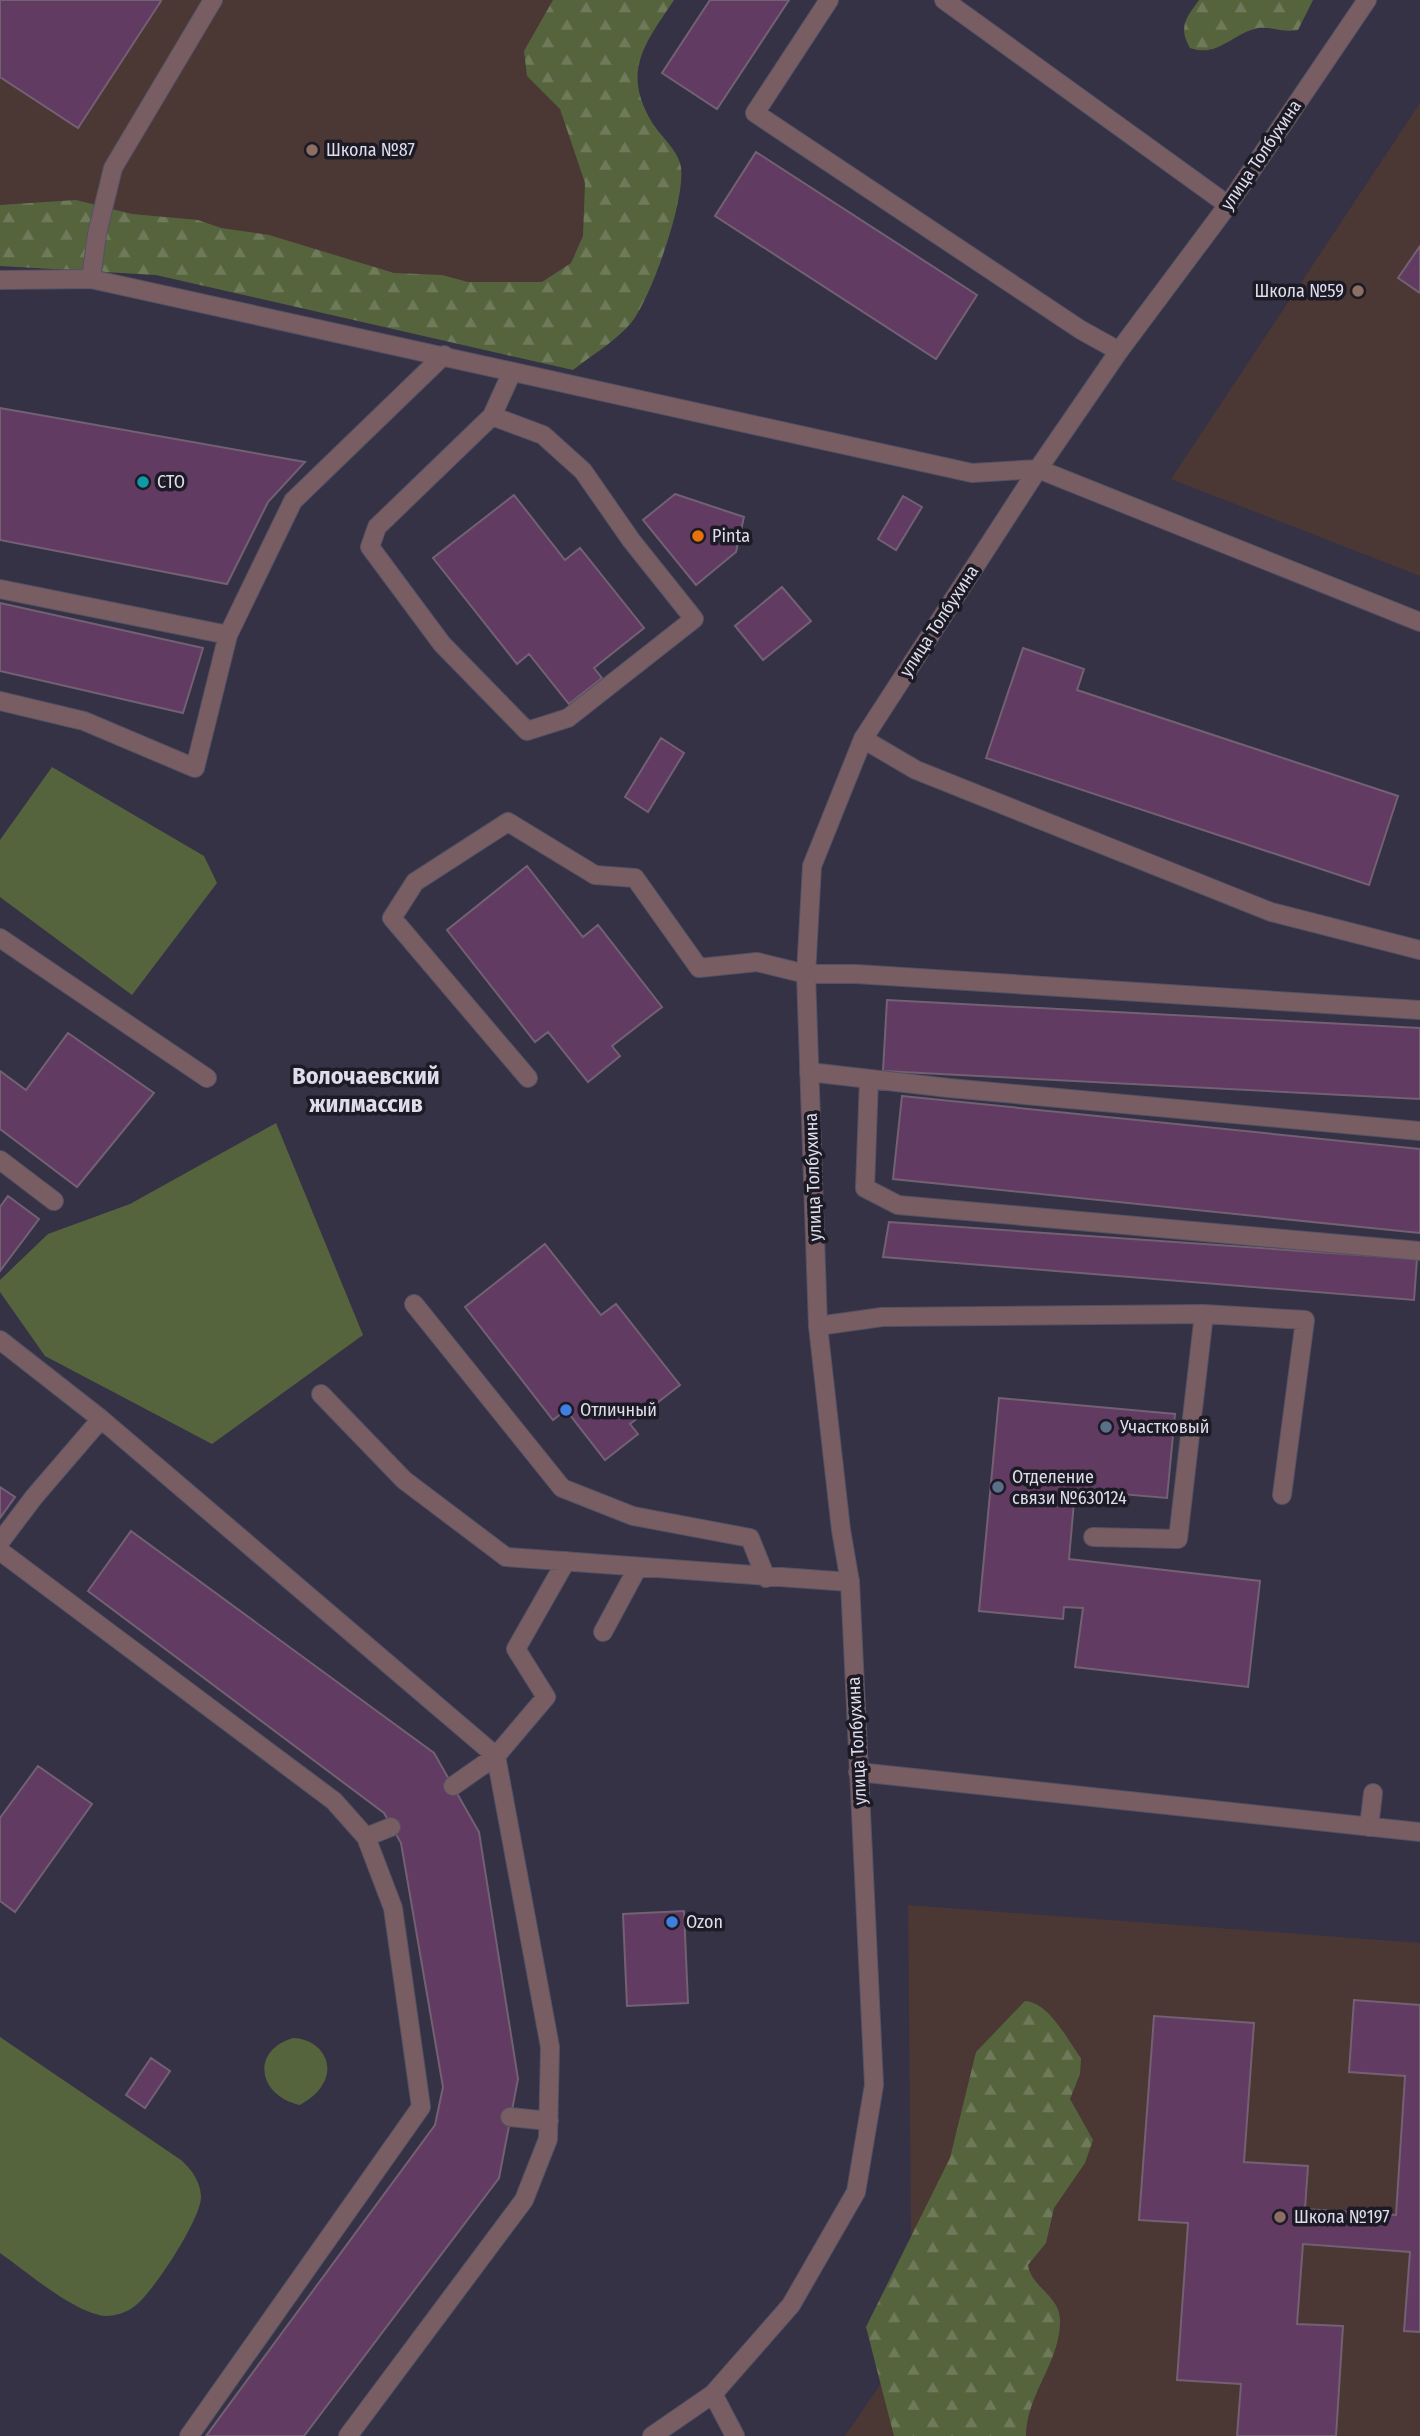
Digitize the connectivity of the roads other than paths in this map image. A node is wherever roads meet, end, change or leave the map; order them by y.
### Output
1 (213, 0) edge
2 (829, 0) edge
3 (944, 0) edge
4 (1367, 0) edge
5 (1228, 205) junction
6 (91, 279) junction
7 (0, 280) edge
8 (1119, 351) junction
9 (444, 355) junction
10 (512, 372) junction
11 (492, 416) junction
12 (1038, 469) junction
13 (0, 589) edge
14 (1420, 622) edge
15 (228, 635) junction
16 (0, 701) edge
17 (863, 739) junction
18 (0, 938) edge
19 (1420, 950) edge
20 (806, 974) junction
21 (1420, 1010) edge
22 (809, 1072) junction
23 (207, 1078) dead end
24 (528, 1078) dead end
25 (869, 1079) junction
26 (1420, 1131) edge
27 (0, 1160) edge
28 (54, 1201) dead end
29 (1420, 1251) edge
30 (414, 1304) dead end
31 (1204, 1314) junction
32 (818, 1326) junction
33 (0, 1340) edge
34 (321, 1394) dead end
35 (101, 1419) junction
36 (1282, 1495) dead end
37 (1093, 1537) dead end
38 (0, 1542) edge
39 (0, 1550) edge
40 (566, 1562) junction
41 (638, 1567) junction
42 (766, 1578) junction
43 (850, 1582) junction
44 (603, 1632) dead end
45 (496, 1756) junction
46 (858, 1772) junction
47 (453, 1786) dead end
48 (1373, 1793) dead end
49 (391, 1827) dead end
50 (1369, 1827) junction
51 (1420, 1832) edge
52 (366, 1837) junction
53 (510, 2117) dead end
54 (549, 2121) junction
55 (713, 2394) junction
56 (189, 2436) edge
57 (348, 2436) edge
58 (652, 2436) edge
59 (736, 2436) edge

1 - 6 street
2 - 8 street
3 - 5 street
4 - 5 street, улица Толбухина
5 - 8 street, улица Толбухина
6 - 7 street
6 - 9 street
8 - 12 street, улица Толбухина
9 - 10 street
9 - 15 street
10 - 11 street
10 - 12 street
11 - 11 street
12 - 14 street
12 - 17 street, улица Толбухина
13 - 15 street
15 - 16 street
17 - 19 street
17 - 20 street, улица Толбухина
18 - 23 street
20 - 21 street
20 - 22 street, улица Толбухина
20 - 24 street
22 - 25 street
22 - 32 street, улица Толбухина
25 - 26 street
25 - 29 street
27 - 28 street
30 - 42 street
31 - 32 street
31 - 36 street
31 - 37 street
32 - 43 street, улица Толбухина
33 - 35 street
34 - 40 street
35 - 38 street
35 - 45 street
39 - 52 street
40 - 41 street
40 - 45 street
41 - 42 street
41 - 44 street
42 - 43 street
43 - 46 street, улица Толбухина
45 - 47 street
45 - 54 street
46 - 50 street
46 - 55 street, улица Толбухина
48 - 50 street
49 - 52 street
50 - 51 street
52 - 56 street
53 - 54 street
54 - 57 street
55 - 58 street, улица Толбухина
55 - 59 street

